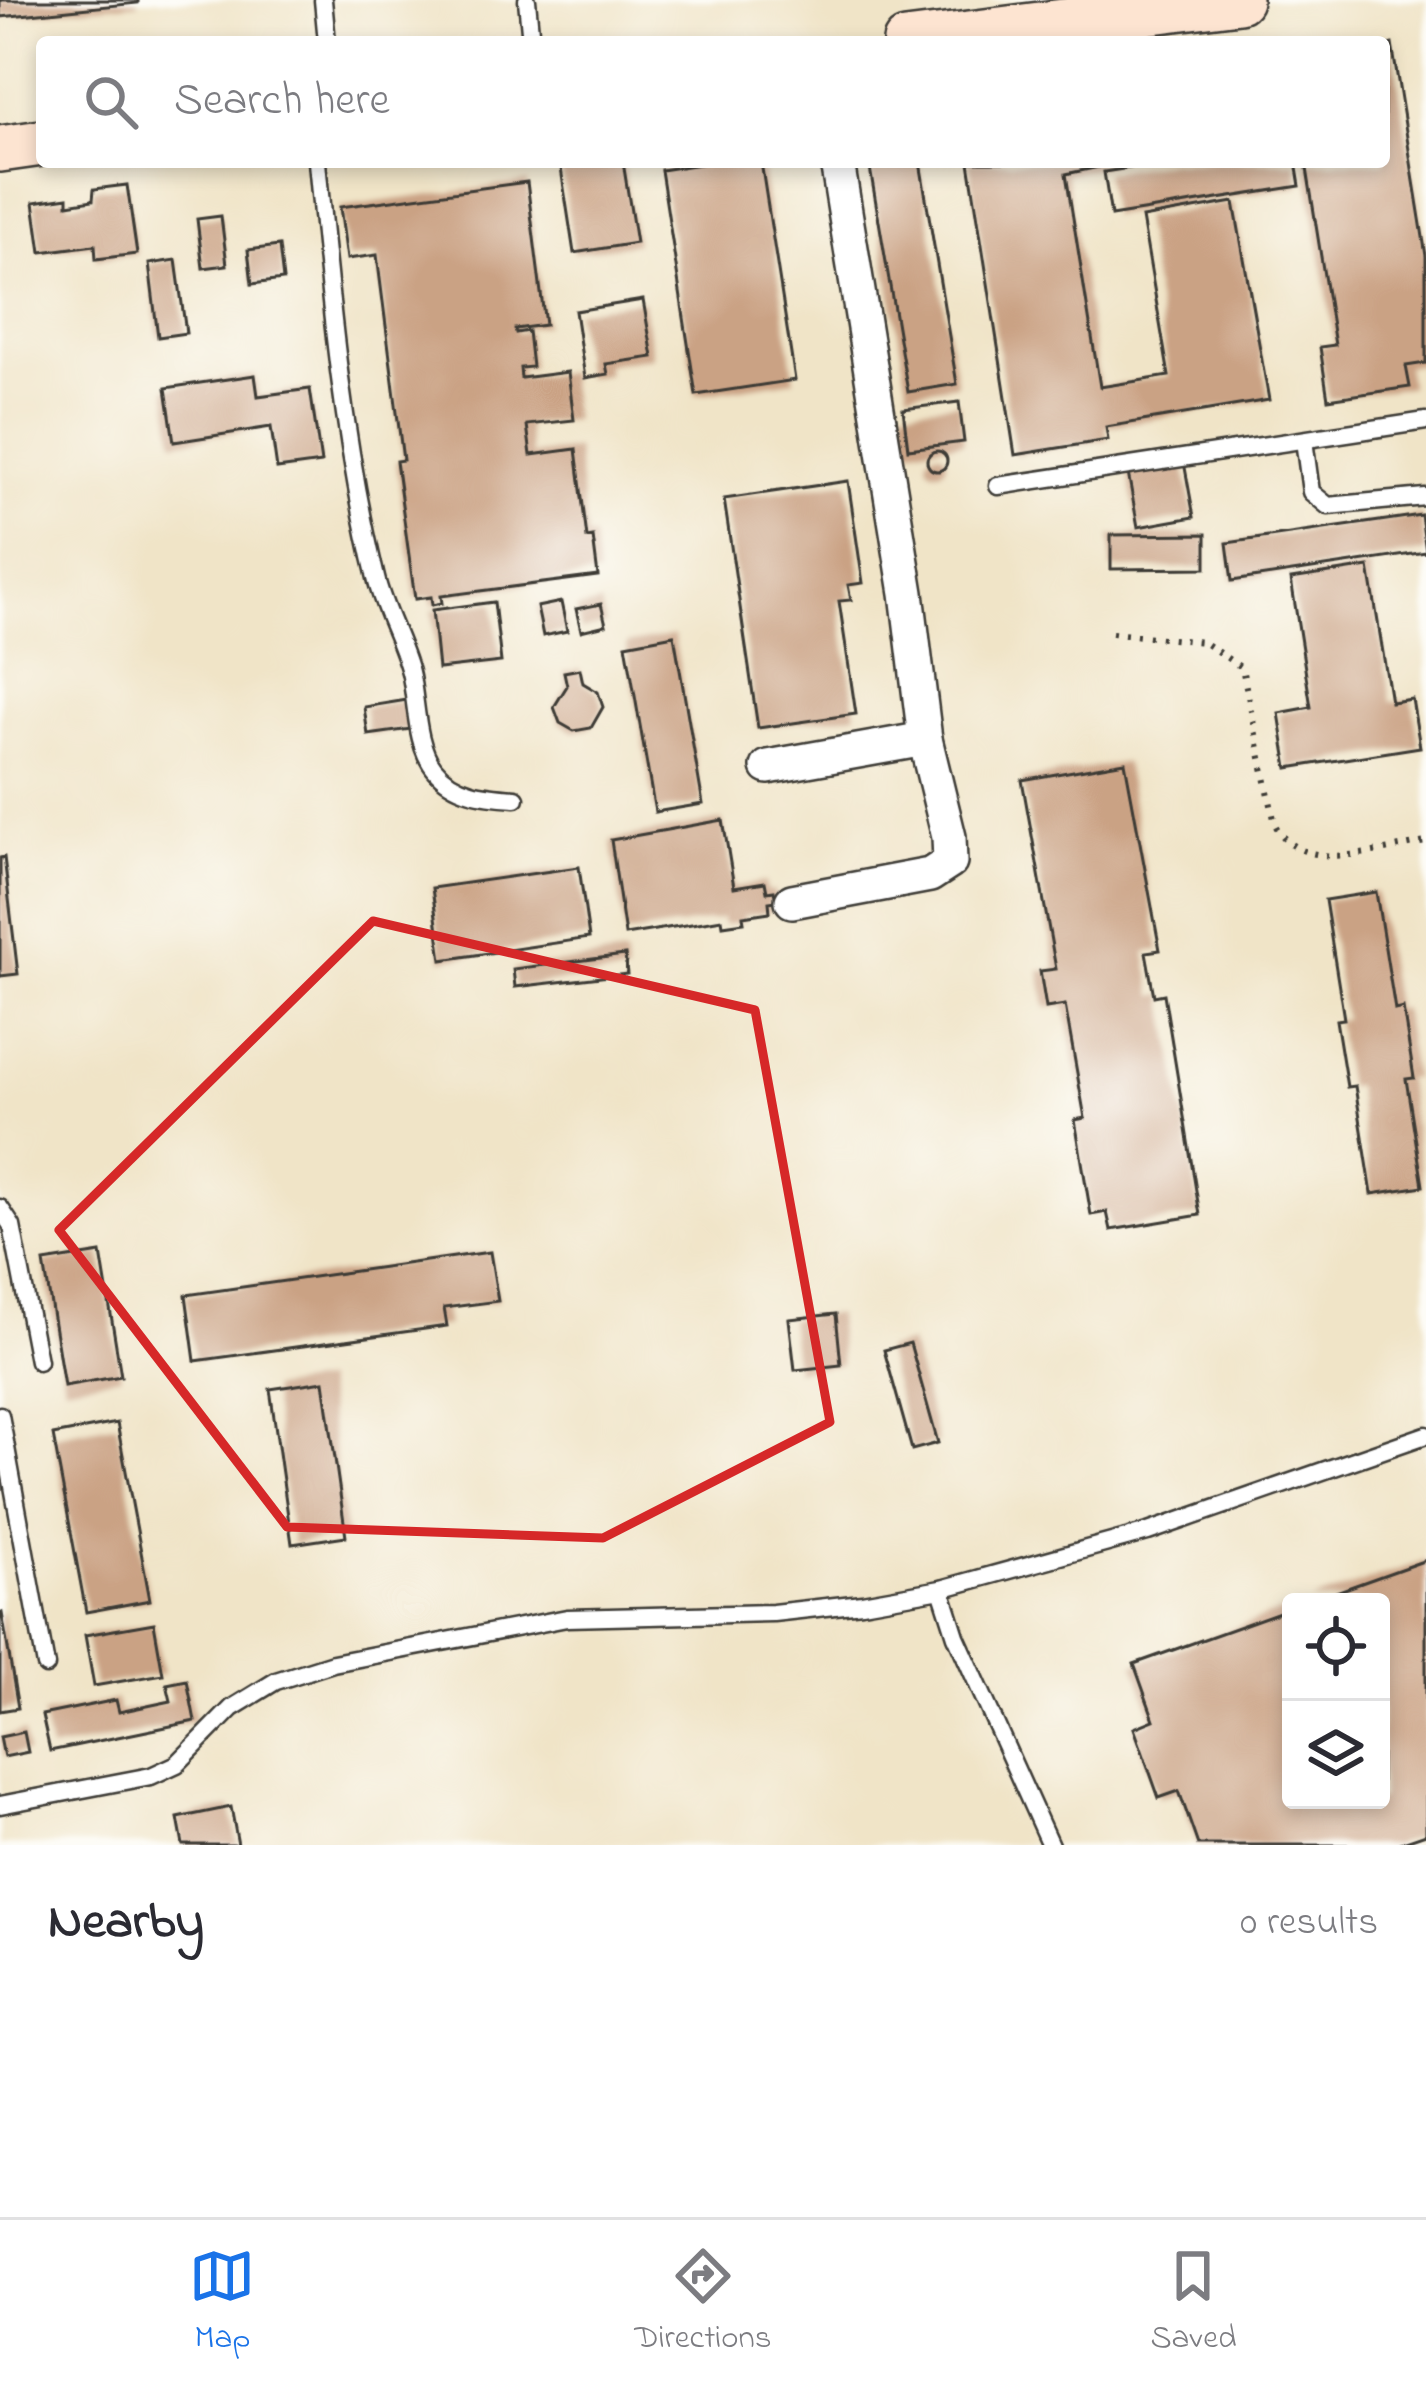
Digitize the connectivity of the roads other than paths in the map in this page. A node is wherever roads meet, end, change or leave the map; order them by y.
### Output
1 (323, 0) edge
2 (527, 0) edge
3 (1239, 0) edge
4 (326, 36) edge
5 (530, 36) edge
6 (954, 36) edge
7 (36, 144) edge
8 (0, 148) edge
9 (318, 168) edge
10 (839, 168) edge
11 (1426, 421) edge
12 (1304, 440) junction
13 (998, 486) dead end
14 (1425, 497) edge
15 (926, 739) junction
16 (768, 767) dead end
17 (516, 798) dead end
18 (792, 901) dead end
19 (0, 1208) edge
20 (38, 1361) dead end
21 (0, 1415) edge
22 (1426, 1435) edge
23 (941, 1588) junction
24 (46, 1666) dead end
25 (0, 1805) edge
26 (1050, 1845) edge

1 - 4 lane
2 - 5 lane
3 - 6 main road
7 - 8 main road
9 - 17 lane
10 - 15 street
11 - 12 lane
12 - 13 lane
12 - 14 lane
15 - 16 street
15 - 18 street
19 - 20 lane
21 - 24 lane
22 - 23 lane
23 - 25 lane
23 - 26 lane

